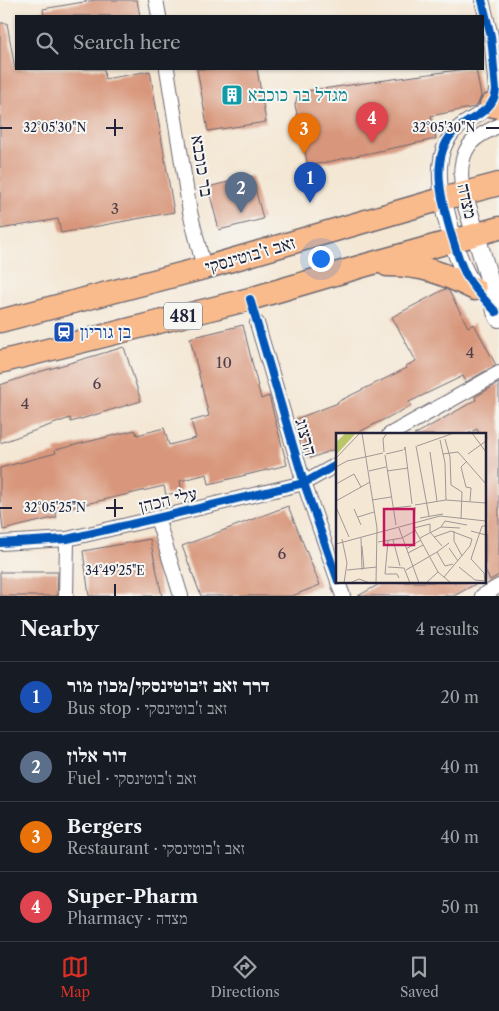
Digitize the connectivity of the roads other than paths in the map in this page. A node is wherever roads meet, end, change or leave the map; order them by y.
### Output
1 (156, 0) edge
2 (482, 0) edge
3 (159, 15) edge
4 (167, 70) edge
5 (496, 112) edge
6 (499, 184) edge
7 (452, 196) junction
8 (499, 228) edge
9 (475, 234) junction
10 (453, 240) junction
11 (366, 265) junction
12 (204, 268) junction
13 (475, 289) junction
14 (498, 315) edge
15 (0, 321) edge
16 (257, 323) dead end
17 (0, 362) edge
18 (499, 373) edge
19 (393, 433) edge
20 (336, 465) edge
21 (304, 483) junction
22 (157, 518) junction
23 (67, 539) junction
24 (0, 543) edge
25 (336, 576) edge
26 (339, 584) edge
27 (499, 586) edge
28 (66, 596) edge
29 (181, 596) edge
30 (343, 596) edge
31 (482, 596) edge

1 - 3 street
2 - 5 street
4 - 12 street, בר כוכבא
5 - 7 street, מצדה
5 - 7 street, מצדה
6 - 7 main road, זאב ז'בוטינסקי / 481
7 - 9 street, מצדה
7 - 10 street
7 - 12 main road, זאב ז'בוטינסקי / 481
8 - 9 main road, 481
9 - 10 main road, 481
9 - 14 street, מצדה
10 - 11 main road, 481
10 - 13 street
11 - 13 main road
11 - 17 main road, 481
12 - 15 main road, זאב ז'בוטינסקי / 481
13 - 14 street
16 - 21 street, הרצוג
18 - 19 street
20 - 21 street, עלי הכהן
21 - 22 street, עלי הכהן
21 - 25 street, הרצוג
22 - 23 street, עלי הכהן
22 - 29 street
23 - 24 street, עלי הכהן
23 - 28 street
26 - 30 street, הרצוג
27 - 31 street

